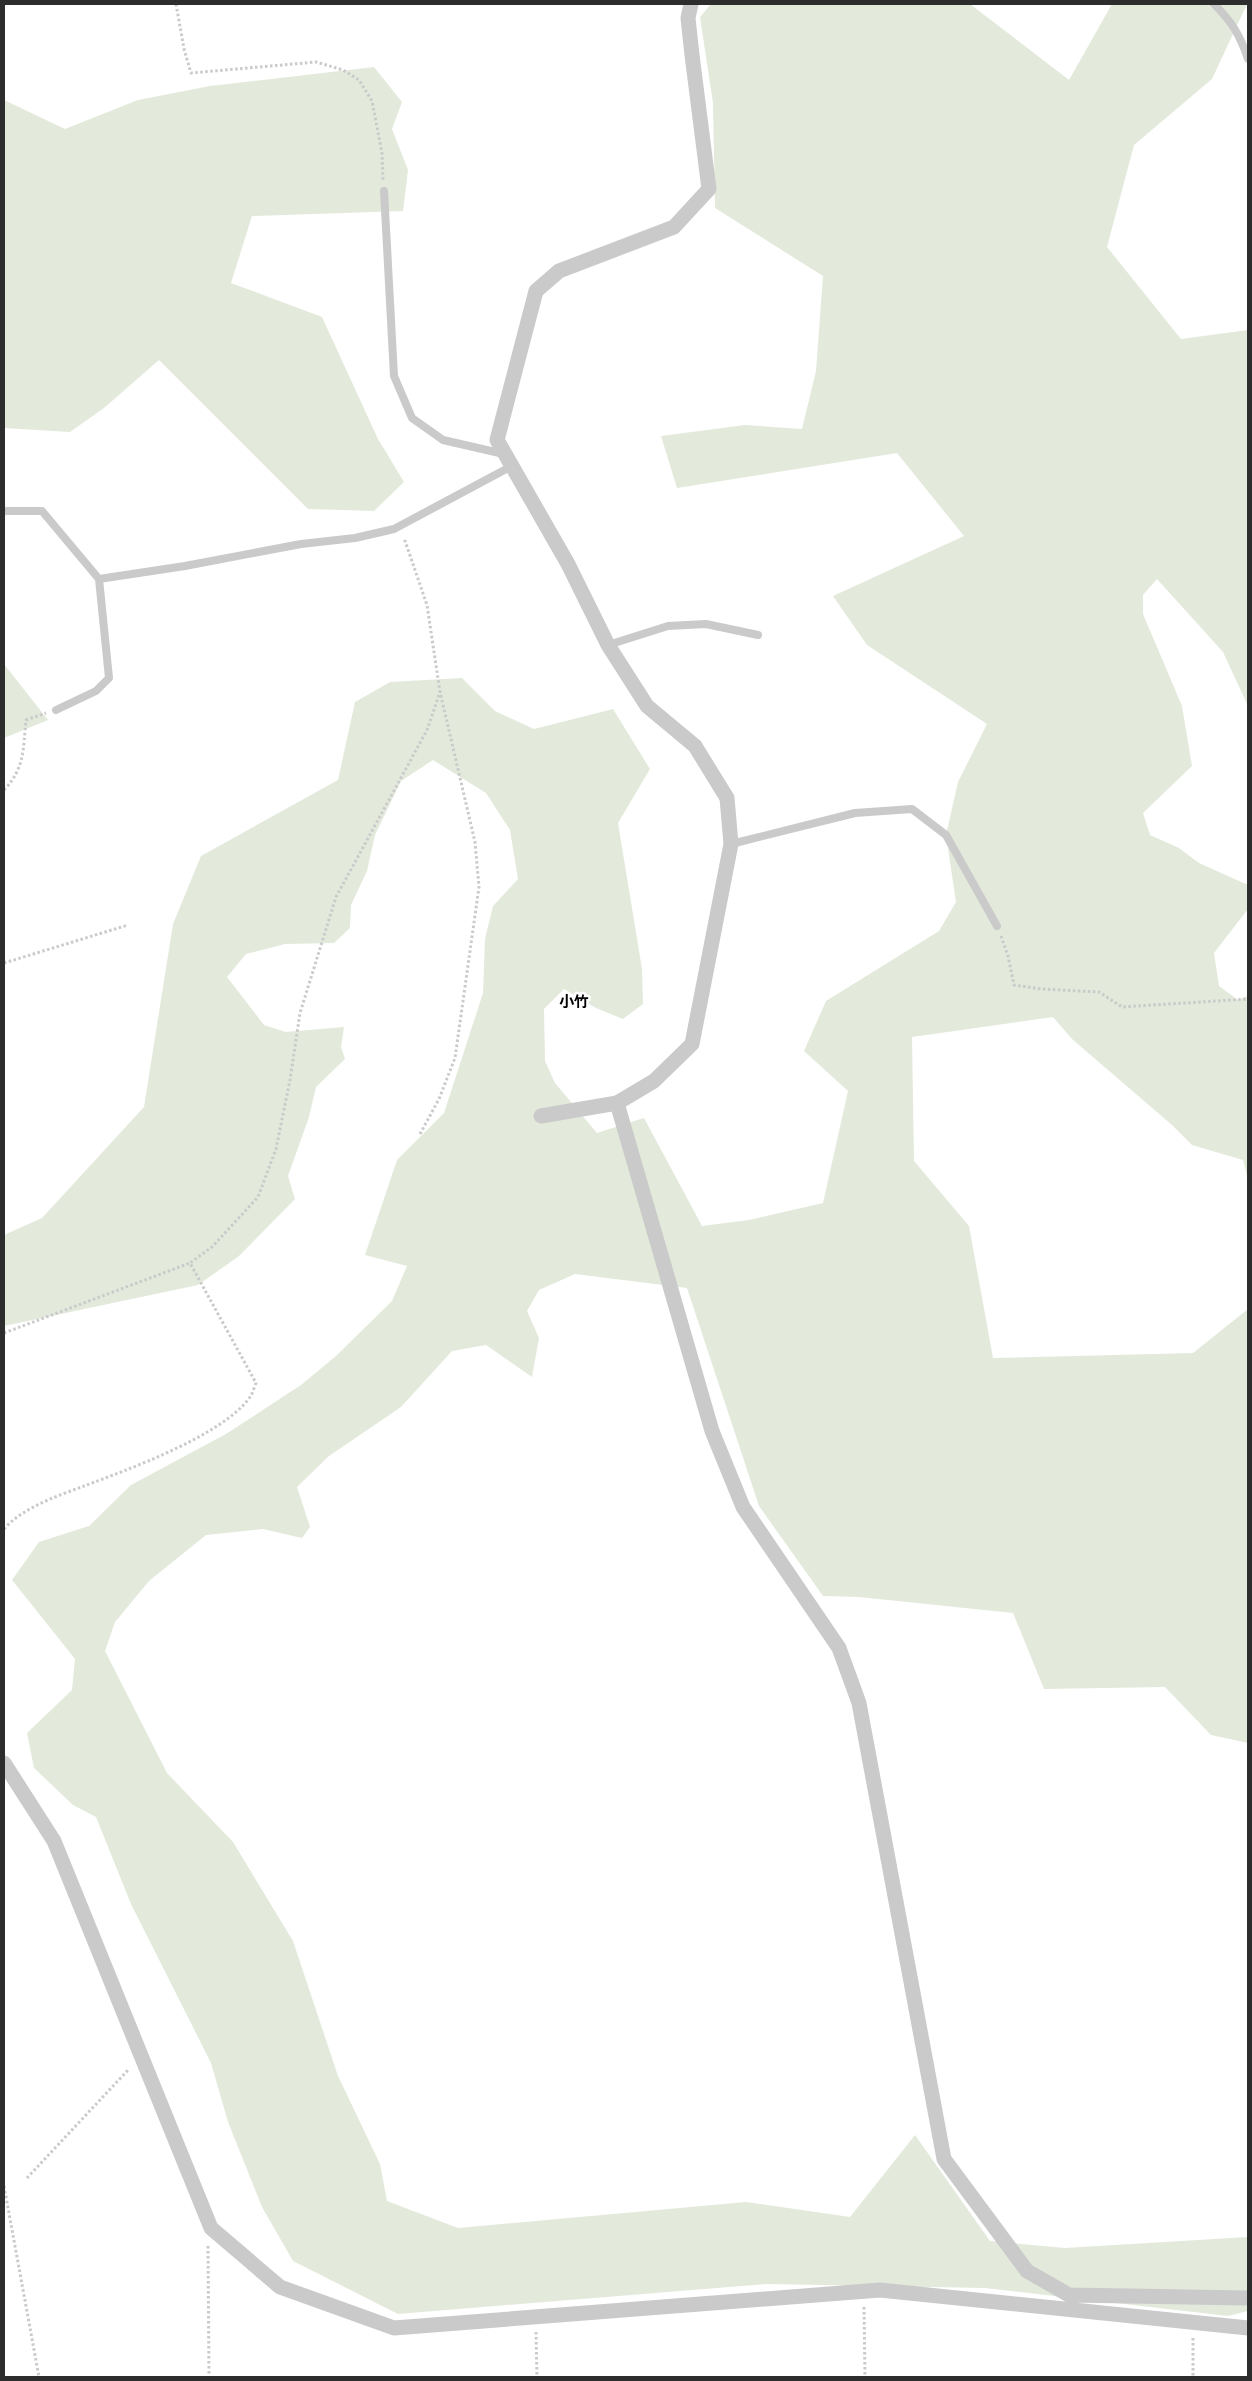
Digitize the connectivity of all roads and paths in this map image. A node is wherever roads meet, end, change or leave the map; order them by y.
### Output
1 (176, 4) edge
2 (690, 4) edge
3 (1214, 4) edge
4 (1248, 59) edge
5 (384, 192) joint
6 (507, 460) junction
7 (4, 511) edge
8 (400, 525) junction
9 (100, 579) junction
10 (758, 635) dead end
11 (608, 645) junction
12 (440, 692) junction
13 (56, 710) joint
14 (4, 790) edge
15 (731, 844) junction
16 (128, 924) dead end
17 (997, 926) joint
18 (4, 963) edge
19 (1248, 999) edge
20 (617, 1103) junction
21 (541, 1116) dead end
22 (420, 1134) dead end
23 (190, 1263) junction
24 (4, 1333) edge
25 (4, 1530) edge
26 (4, 1763) edge
27 (141, 2056) junction
28 (26, 2178) dead end
29 (4, 2186) edge
30 (211, 2228) junction
31 (864, 2291) junction
32 (1248, 2298) edge
33 (536, 2317) junction
34 (1193, 2322) junction
35 (1248, 2328) edge
36 (39, 2377) edge
37 (209, 2377) edge
38 (537, 2377) edge
39 (865, 2377) edge
40 (1193, 2377) edge

1 - 5 path
2 - 6 street
3 - 4 lane
5 - 6 lane
6 - 8 lane
6 - 11 street
7 - 9 lane
8 - 9 lane
8 - 12 path
9 - 13 lane
10 - 11 lane
11 - 15 street
12 - 22 path
12 - 23 path
13 - 14 path
15 - 17 lane
15 - 20 street
16 - 18 path
17 - 19 path
20 - 21 street
20 - 32 street
23 - 24 path
23 - 25 path
26 - 27 street
27 - 28 path
27 - 30 street
29 - 36 path
30 - 33 street
30 - 37 path
31 - 33 street
31 - 34 street
31 - 39 path
33 - 38 path
34 - 35 street
34 - 40 path

